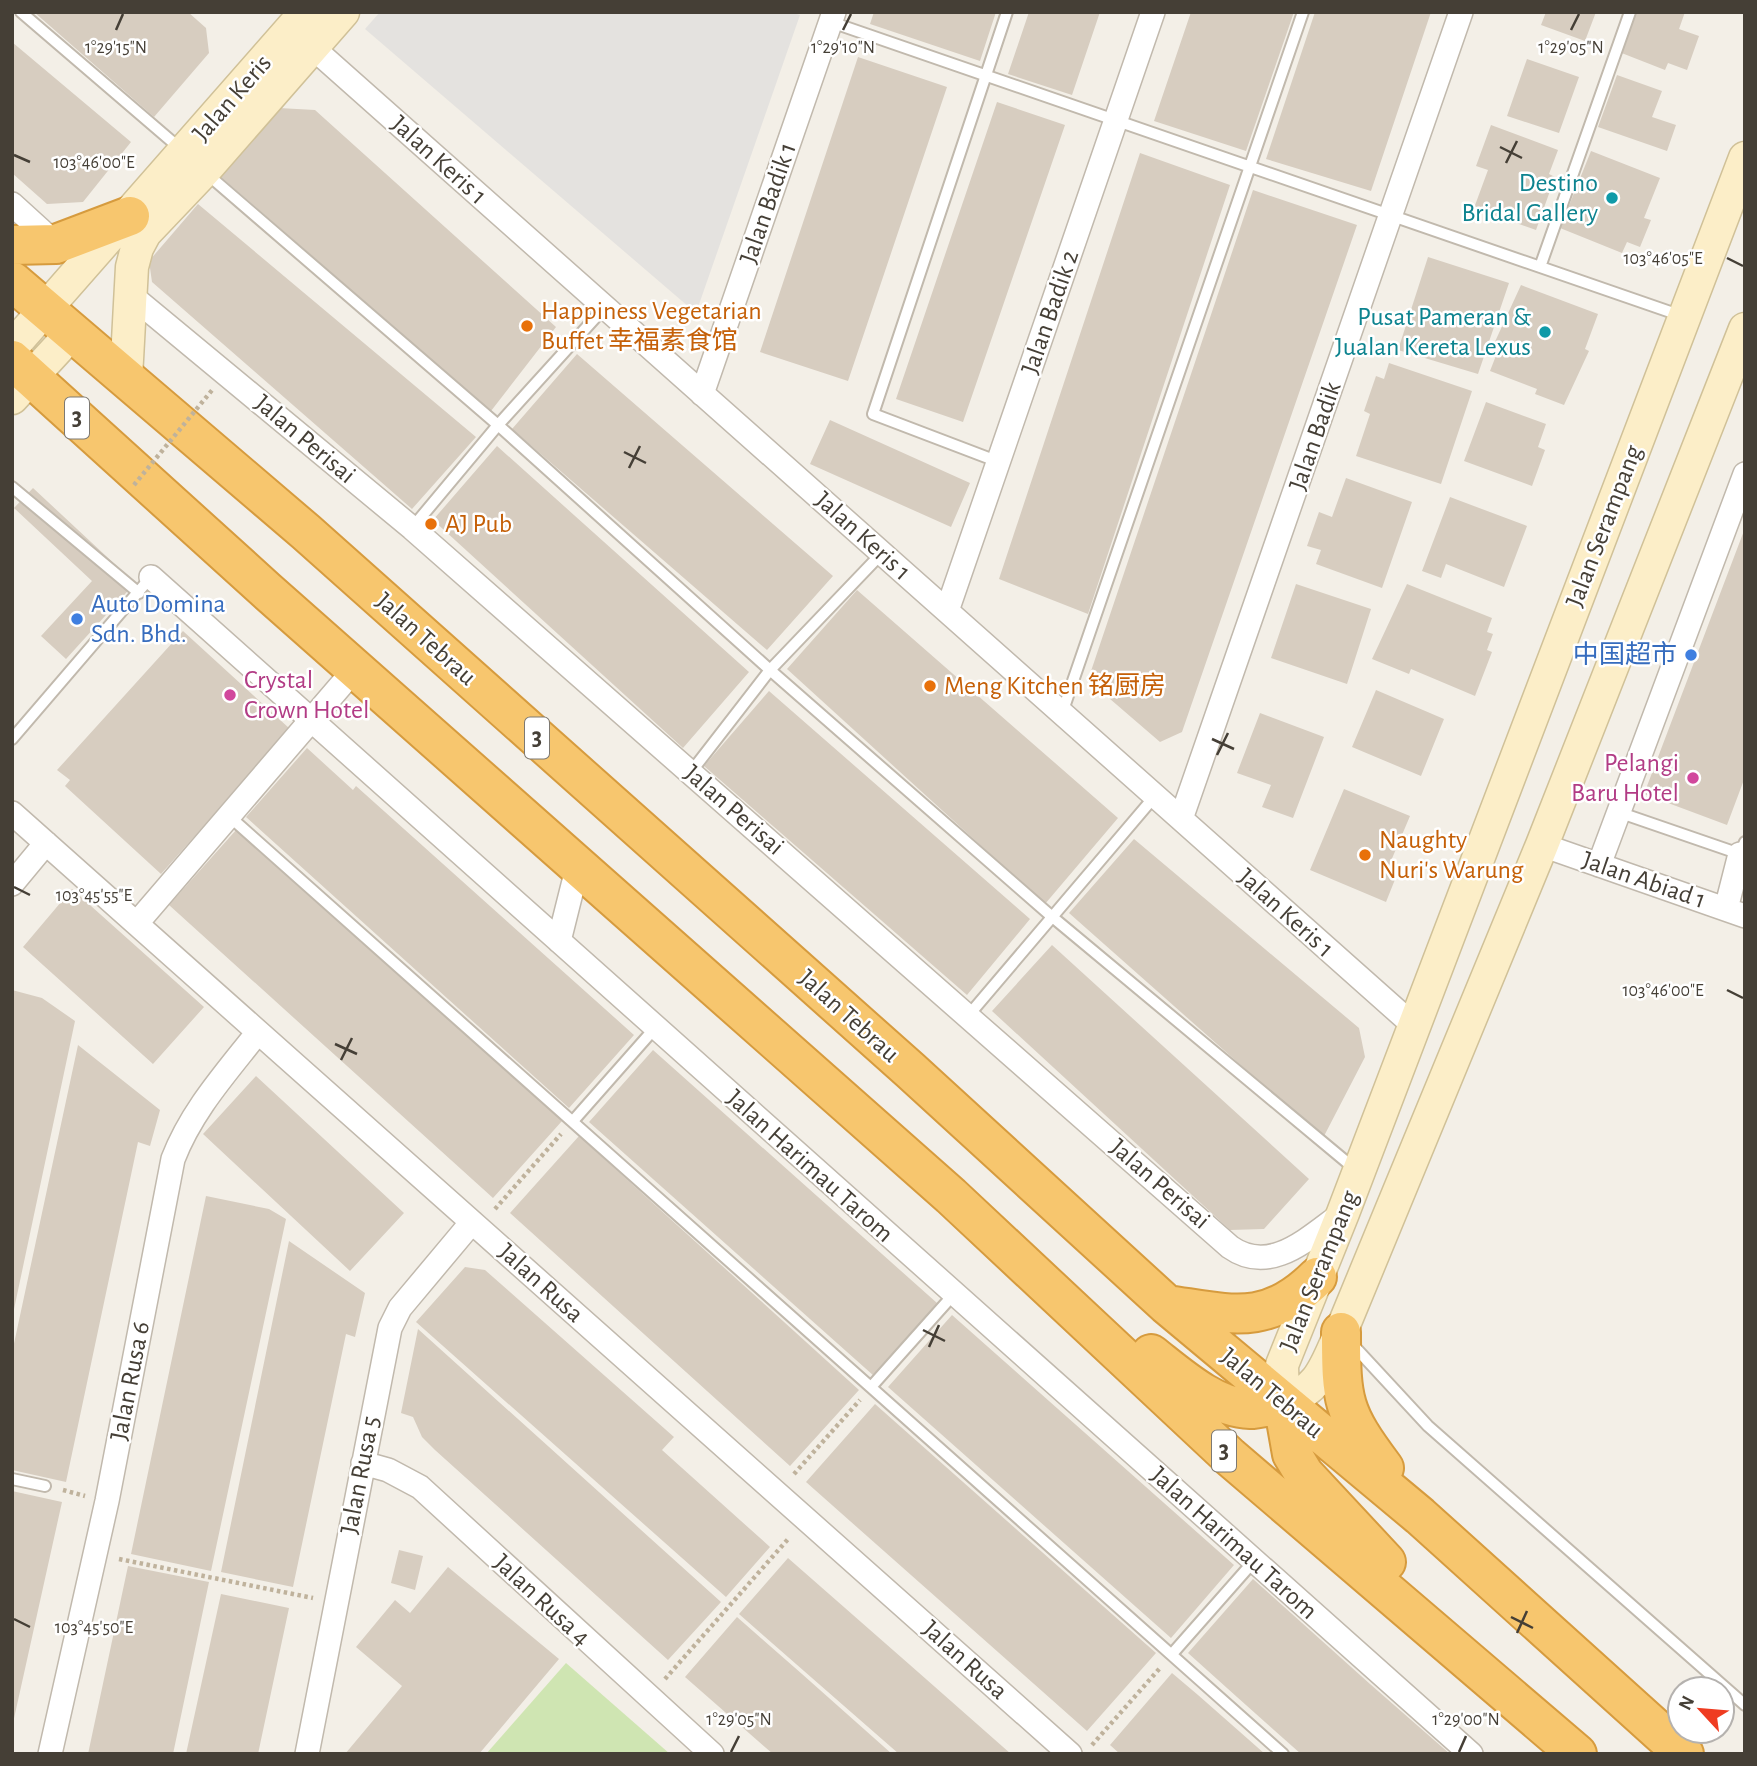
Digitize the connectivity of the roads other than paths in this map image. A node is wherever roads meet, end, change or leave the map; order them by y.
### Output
1 (21, 12) edge
2 (343, 12) edge
3 (1007, 12) edge
4 (1153, 12) edge
5 (1303, 12) edge
6 (1461, 12) edge
7 (1630, 12) edge
8 (833, 17) edge
9 (298, 24) edge
10 (986, 76) junction
11 (1115, 121) junction
12 (1745, 158) edge
13 (195, 162) junction
14 (1250, 167) junction
15 (12, 204) edge
16 (130, 216) junction
17 (1392, 216) junction
18 (56, 244) junction
19 (12, 245) edge
20 (1540, 267) junction
21 (12, 281) edge
22 (132, 297) junction
23 (605, 307) junction
24 (1684, 317) junction
25 (60, 321) junction
26 (1745, 329) edge
27 (17, 371) edge
28 (126, 378) junction
29 (702, 394) junction
30 (498, 425) junction
31 (999, 462) junction
32 (1745, 474) edge
33 (12, 487) edge
34 (412, 528) junction
35 (882, 553) junction
36 (145, 585) junction
37 (947, 611) junction
38 (355, 669) junction
39 (770, 670) junction
40 (1062, 713) junction
41 (310, 722) junction
42 (13, 737) edge
43 (691, 772) junction
44 (1155, 796) junction
45 (1618, 812) junction
46 (12, 813) edge
47 (229, 816) junction
48 (1181, 819) junction
49 (46, 843) junction
50 (1542, 845) junction
51 (1743, 850) edge
52 (578, 865) junction
53 (1600, 865) junction
54 (12, 884) edge
55 (1735, 913) edge
56 (1050, 915) junction
57 (137, 923) junction
58 (559, 941) junction
59 (968, 1016) junction
60 (1413, 1025) junction
61 (655, 1028) junction
62 (258, 1032) junction
63 (573, 1121) junction
64 (1359, 1172) junction
65 (951, 1196) junction
66 (1343, 1213) junction
67 (475, 1225) junction
68 (1317, 1277) junction
69 (954, 1294) junction
70 (1167, 1304) junction
71 (1341, 1332) junction
72 (871, 1387) junction
73 (1283, 1403) junction
74 (363, 1463) junction
75 (12, 1479) edge
76 (45, 1486) road end
77 (1420, 1516) junction
78 (1254, 1561) junction
79 (1172, 1654) junction
80 (1508, 1694) junction
81 (1745, 1705) edge
82 (50, 1754) edge
83 (307, 1754) edge
84 (712, 1754) edge
85 (1070, 1754) edge
86 (1283, 1754) edge
87 (1471, 1754) edge
88 (1577, 1754) edge
89 (1684, 1754) edge

1 - 13 lane
2 - 9 main road, Jalan Keris
3 - 10 lane
4 - 11 street, Jalan Badik 2
5 - 14 lane
6 - 17 street, Jalan Badik
7 - 20 lane
8 - 10 lane
8 - 29 street, Jalan Badik 1
9 - 13 main road, Jalan Keris
9 - 23 street, Jalan Keris 1
10 - 11 lane
10 - 31 lane
11 - 14 lane
11 - 31 street, Jalan Badik 2
12 - 24 main road, Jalan Serampang
13 - 16 main road, Jalan Keris
13 - 22 main road, Jalan Keris
13 - 30 lane
14 - 17 lane
14 - 40 lane
15 - 18 street
16 - 18 highway
16 - 25 main road, Jalan Keris
17 - 20 lane
17 - 48 street, Jalan Badik
18 - 19 highway
20 - 24 lane
21 - 25 highway, Jalan Tebrau / 3
22 - 28 main road, Jalan Keris
22 - 34 street, Jalan Perisai
23 - 29 street, Jalan Keris 1
23 - 30 lane
24 - 60 main road, Jalan Serampang
25 - 27 main road, Jalan Keris
25 - 28 highway, Jalan Tebrau / 3
26 - 50 main road, Jalan Serampang
27 - 38 highway, 3
28 - 70 highway, Jalan Tebrau / 3
29 - 35 street, Jalan Keris 1
30 - 34 lane
30 - 39 lane
31 - 37 street, Jalan Badik 2
32 - 45 street
33 - 36 lane
34 - 43 street, Jalan Perisai
35 - 37 street, Jalan Keris 1
35 - 39 lane
36 - 41 street, Jalan Harimau Tarom
36 - 42 lane
37 - 40 street, Jalan Keris 1
38 - 41 street
38 - 52 highway, 3
39 - 43 lane
39 - 56 lane
40 - 44 street, Jalan Keris 1
41 - 47 street
41 - 58 street, Jalan Harimau Tarom
43 - 59 street, Jalan Perisai
44 - 48 street, Jalan Keris 1
44 - 56 lane
45 - 51 lane
45 - 53 street
46 - 49 street, Jalan Rusa
47 - 57 street
47 - 63 lane
48 - 60 street, Jalan Keris 1
49 - 54 street
49 - 57 street, Jalan Rusa
50 - 53 street, Jalan Abiad 1
50 - 71 main road, Jalan Serampang
51 - 55 street
52 - 58 street
52 - 65 highway, 3
53 - 55 street, Jalan Abiad 1
56 - 59 lane
56 - 64 lane
57 - 62 street, Jalan Rusa
58 - 61 street, Jalan Harimau Tarom
59 - 66 street, Jalan Perisai
60 - 64 main road, Jalan Serampang
61 - 63 lane
61 - 69 street, Jalan Harimau Tarom
62 - 67 street, Jalan Rusa
62 - 82 street, Jalan Rusa 6
63 - 72 lane
64 - 66 main road, Jalan Serampang
65 - 73 highway
65 - 80 highway, 3
66 - 68 main road, Jalan Serampang
67 - 74 street, Jalan Rusa 5
67 - 85 street, Jalan Rusa
68 - 70 highway
68 - 73 main road, Jalan Serampang
69 - 72 lane
69 - 78 street, Jalan Harimau Tarom
70 - 73 highway, Jalan Tebrau / 3
71 - 73 main road, Jalan Serampang
71 - 77 highway
71 - 81 lane
72 - 79 lane
73 - 77 highway, Jalan Tebrau / 3
73 - 80 highway
74 - 83 street, Jalan Rusa 5
74 - 84 street, Jalan Rusa 4
75 - 76 lane
77 - 89 highway, Jalan Tebrau / 3
78 - 79 lane
78 - 87 street, Jalan Harimau Tarom
79 - 86 lane
80 - 88 highway, 3

